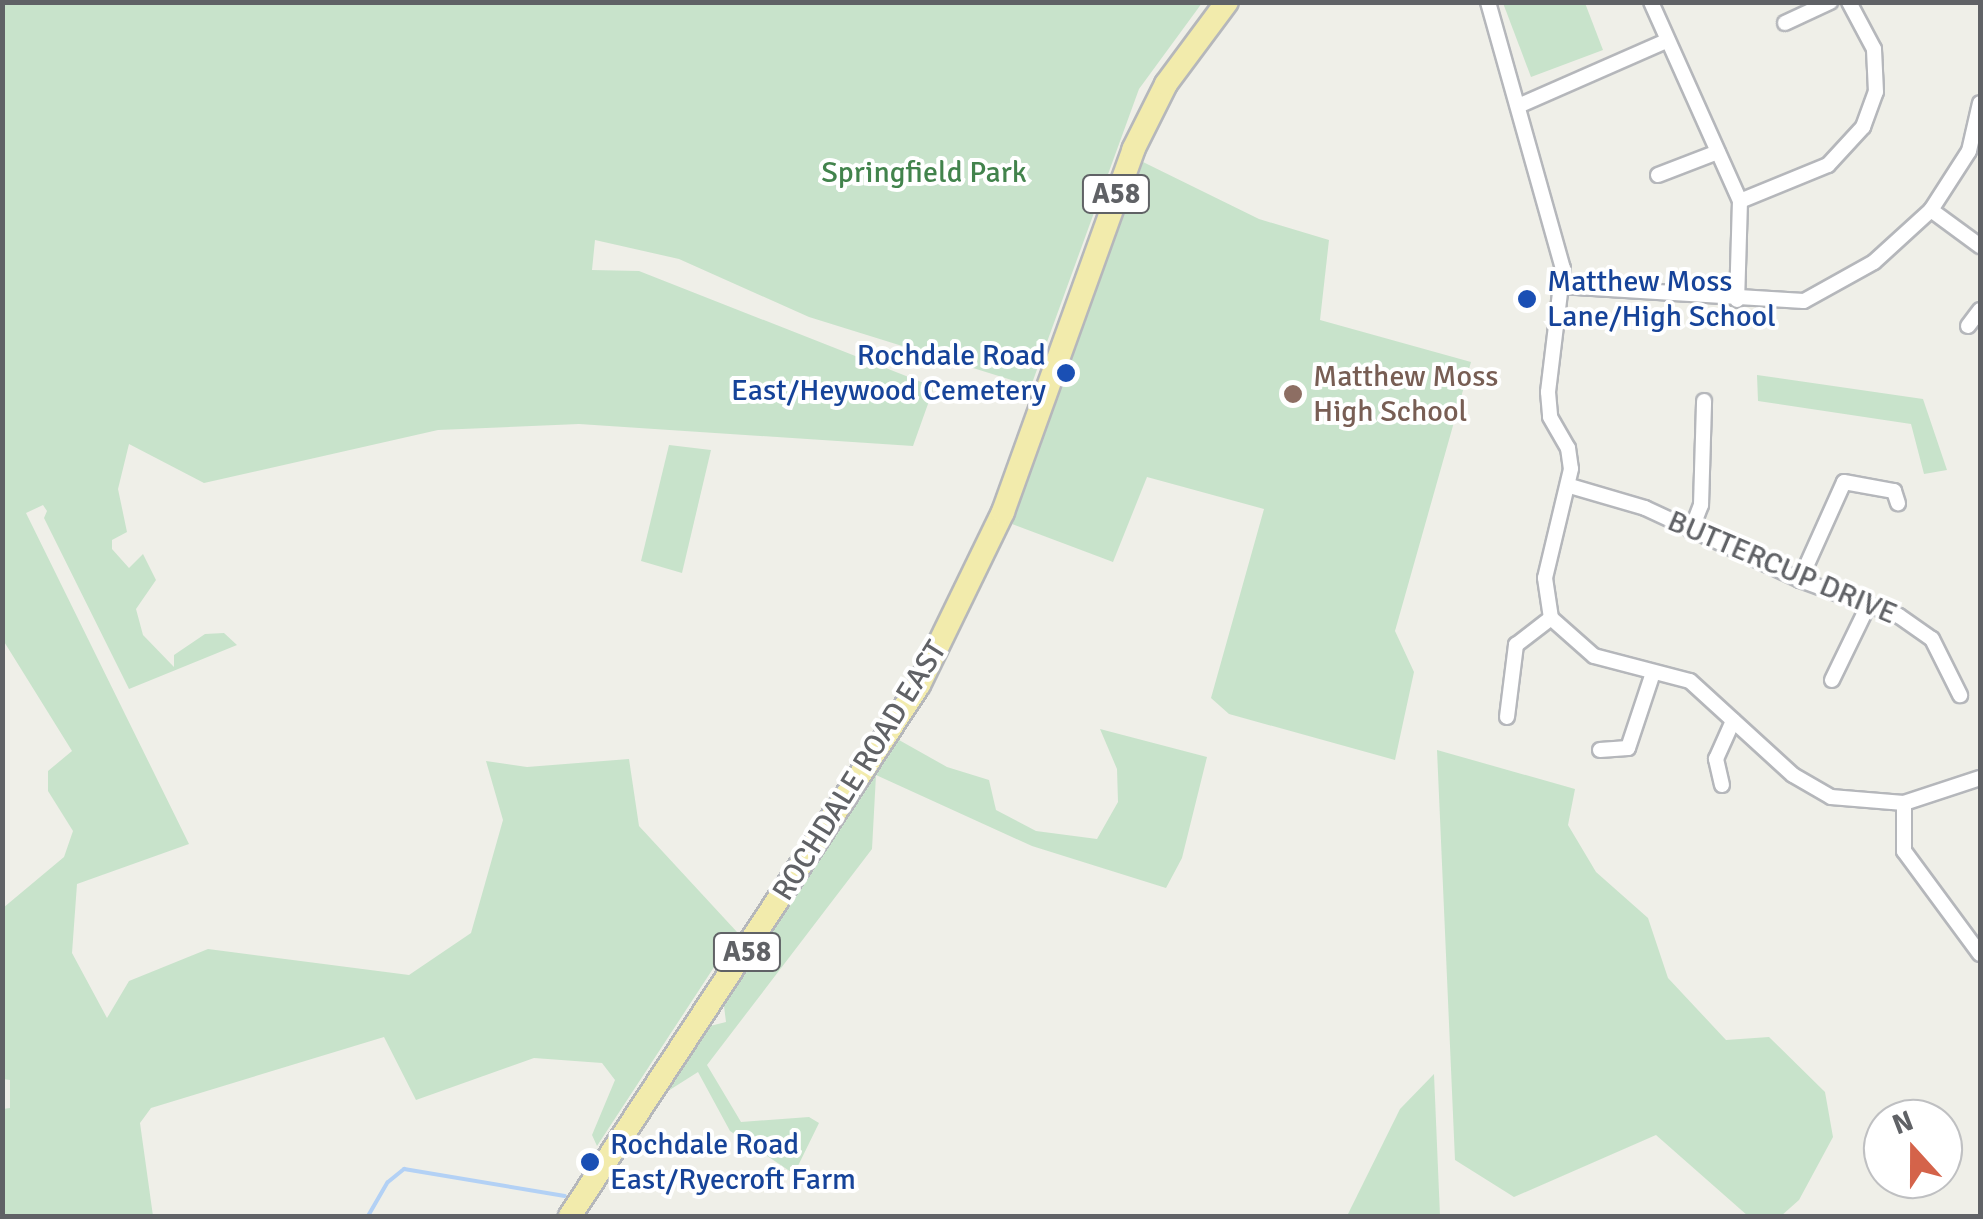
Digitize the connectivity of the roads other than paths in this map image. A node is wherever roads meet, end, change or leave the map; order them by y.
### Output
1 (1227, 2) edge
2 (1488, 2) edge
3 (1651, 2) edge
4 (1830, 2) edge
5 (1849, 2) edge
6 (1785, 23) dead end
7 (1666, 40) junction
8 (1980, 103) edge
9 (1518, 106) junction
10 (1718, 152) junction
11 (1658, 175) dead end
12 (1740, 201) junction
13 (1930, 210) junction
14 (1980, 246) edge
15 (1560, 286) junction
16 (1737, 300) junction
17 (1980, 310) edge
18 (1968, 326) dead end
19 (1704, 402) dead end
20 (1570, 486) junction
21 (1898, 503) dead end
22 (1692, 532) junction
23 (1800, 580) junction
24 (1868, 606) junction
25 (1551, 618) junction
26 (1653, 674) junction
27 (1832, 680) dead end
28 (1960, 695) dead end
29 (1507, 716) dead end
30 (1734, 720) junction
31 (1600, 750) dead end
32 (1980, 778) edge
33 (1722, 785) dead end
34 (1904, 804) junction
35 (1980, 954) edge
36 (570, 1216) edge

1 - 36 highway, ROCHDALE ROAD EAST / A58
2 - 9 street
3 - 7 street
4 - 6 street
5 - 12 street
7 - 9 street
7 - 10 street
8 - 13 street
9 - 15 street
10 - 11 street
10 - 12 street
12 - 16 street
13 - 14 street
13 - 16 street
15 - 16 street
15 - 20 street
17 - 18 street
19 - 22 street
20 - 22 street, BUTTERCUP DRIVE
20 - 25 street
21 - 23 street
22 - 23 street, BUTTERCUP DRIVE
23 - 24 street, BUTTERCUP DRIVE
24 - 27 street
24 - 28 street, BUTTERCUP DRIVE
25 - 26 street
25 - 29 street
26 - 30 street
26 - 31 street
30 - 33 street
30 - 34 street
32 - 34 street
34 - 35 street

